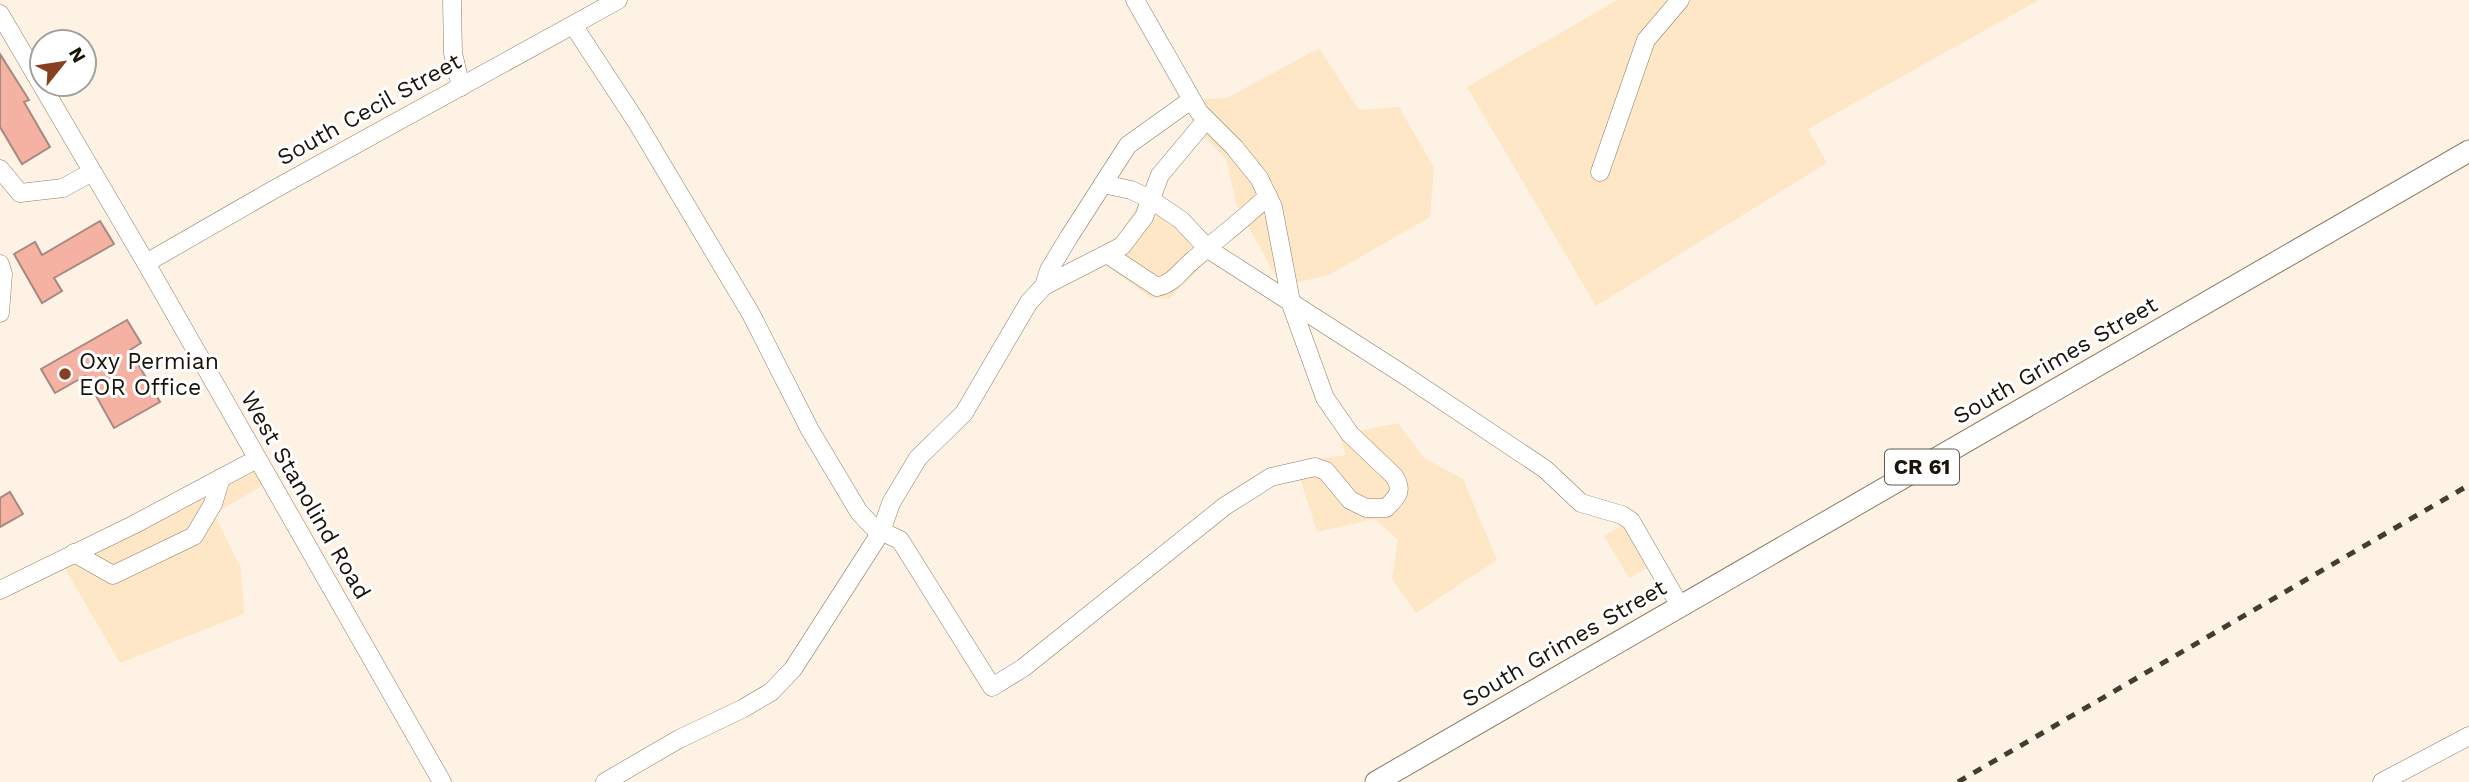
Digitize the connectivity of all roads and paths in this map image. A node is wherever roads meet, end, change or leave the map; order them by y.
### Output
1 (452, 0) edge
2 (618, 0) edge
3 (1136, 0) edge
4 (1680, 0) edge
5 (0, 14) edge
6 (573, 25) junction
7 (461, 87) junction
8 (1191, 100) junction
9 (1206, 120) junction
10 (2469, 151) edge
11 (0, 169) edge
12 (1600, 172) dead end
13 (92, 173) junction
14 (1103, 184) junction
15 (1268, 197) junction
16 (1150, 200) junction
17 (1208, 249) junction
18 (1107, 254) junction
19 (146, 263) junction
20 (0, 264) edge
21 (1044, 286) junction
22 (1291, 301) junction
23 (0, 313) edge
24 (257, 459) junction
25 (220, 478) junction
26 (881, 532) junction
27 (74, 553) junction
28 (0, 590) edge
29 (1680, 606) junction
30 (2469, 736) edge
31 (442, 782) edge
32 (604, 782) edge
33 (1376, 782) edge
34 (2382, 782) edge

1 - 7 street
2 - 6 street, South Cecil Street
3 - 8 street
4 - 12 street
5 - 13 street, West Stanolind Road
6 - 7 street, South Cecil Street
6 - 26 street
7 - 19 street, South Cecil Street
8 - 9 street
8 - 14 street
9 - 15 street
9 - 16 street
10 - 29 main road, South Grimes Street / CR 61
11 - 13 street
13 - 19 street, West Stanolind Road
14 - 16 street
14 - 21 street
15 - 17 street
15 - 22 street
16 - 17 street
16 - 18 street
17 - 18 street
17 - 22 street
18 - 21 street
19 - 24 street, West Stanolind Road
20 - 23 street
21 - 26 street
22 - 26 street
22 - 29 street
24 - 25 street
24 - 31 street, West Stanolind Road
25 - 27 street
25 - 27 street
26 - 32 street
27 - 28 street
29 - 33 main road, South Grimes Street / CR 61
30 - 34 street

